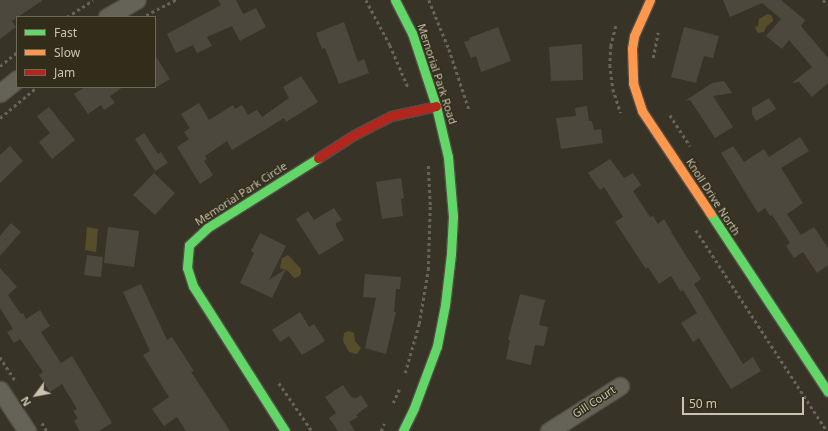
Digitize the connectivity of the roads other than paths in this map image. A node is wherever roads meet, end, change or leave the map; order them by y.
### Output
1 (137, 0) edge
2 (395, 0) edge
3 (650, 0) edge
4 (109, 16) edge
5 (16, 80) edge
6 (0, 93) edge
7 (436, 106) junction
8 (620, 386) dead end
9 (0, 390) edge
10 (828, 392) edge
11 (27, 431) edge
12 (285, 431) edge
13 (403, 431) edge
14 (549, 431) edge

1 - 4 street
2 - 7 street, Memorial Park Road
3 - 10 street, Knoll Drive North
5 - 6 street
7 - 12 street, Memorial Park Circle
7 - 13 street, Memorial Park Road
8 - 14 street, Gill Court
9 - 11 street

